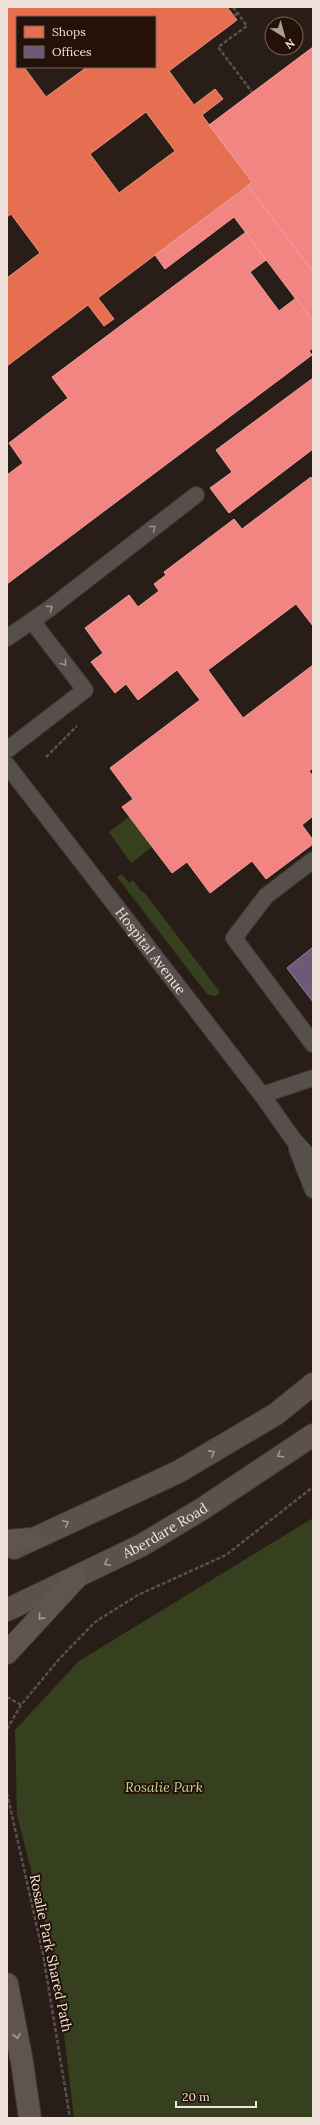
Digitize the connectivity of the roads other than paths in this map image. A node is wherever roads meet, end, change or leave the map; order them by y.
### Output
1 (196, 495) dead end
2 (32, 621) junction
3 (7, 638) edge
4 (7, 750) edge
5 (7, 765) edge
6 (313, 860) edge
7 (313, 1044) edge
8 (313, 1078) edge
9 (262, 1095) junction
10 (293, 1139) junction
11 (313, 1161) edge
12 (313, 1190) edge
13 (313, 1384) edge
14 (313, 1434) edge
15 (31, 1539) junction
16 (7, 1541) edge
17 (7, 1552) edge
18 (76, 1578) junction
19 (7, 1610) edge
20 (7, 1653) edge
21 (7, 1984) edge
22 (30, 2118) edge

2 -> 1 lane
2 - 3 lane
2 -> 4 lane
5 - 9 lane, Hospital Avenue
6 - 7 lane
8 - 9 lane
9 - 10 lane, Hospital Avenue
10 - 11 lane, Hospital Avenue
10 - 12 lane, Hospital Avenue
15 -> 13 main road
14 -> 18 main road, Aberdare Road
15 - 16 main road
15 - 17 main road
18 - 19 main road, Aberdare Road
18 -> 20 main road
21 -> 22 main road

